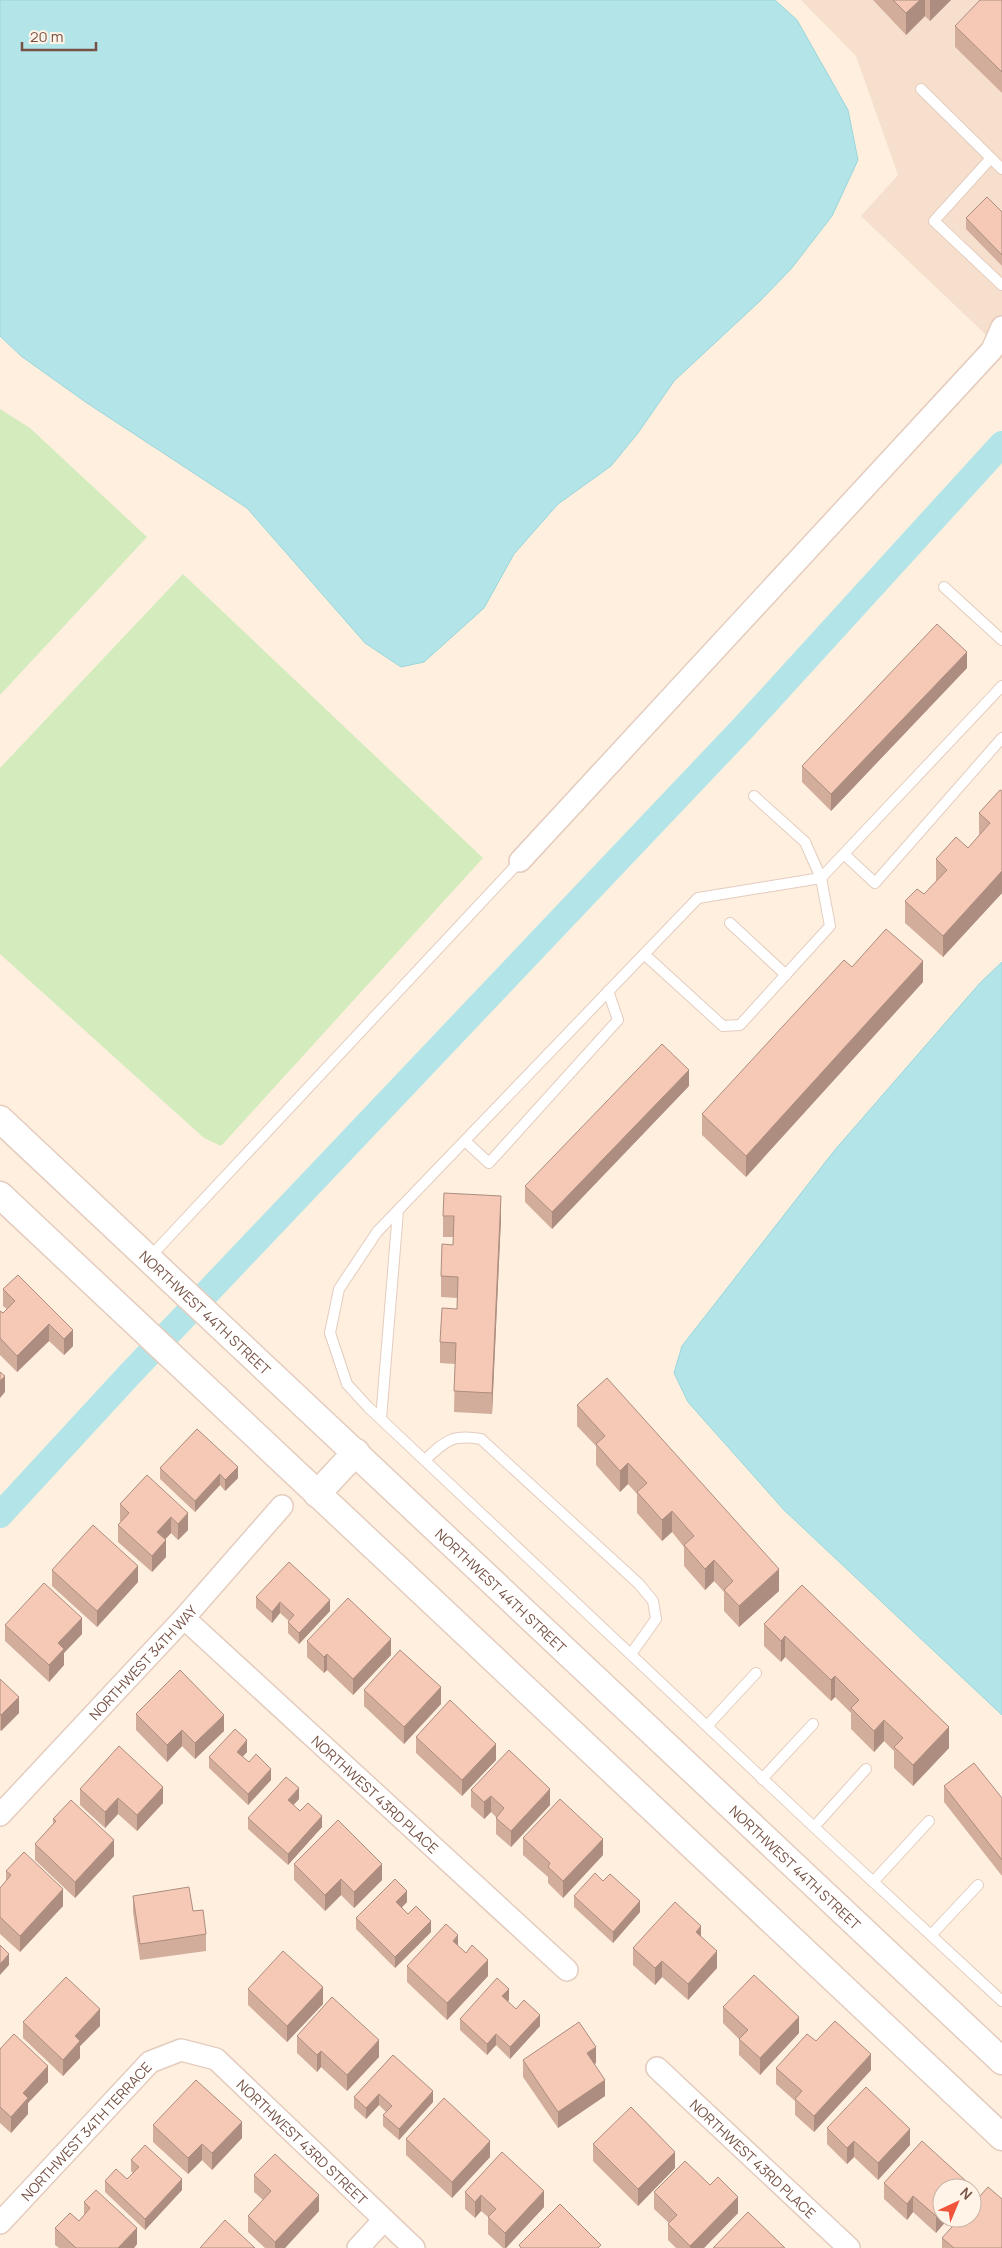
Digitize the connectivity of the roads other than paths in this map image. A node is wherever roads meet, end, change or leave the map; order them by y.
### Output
1 (921, 89) dead end
2 (991, 158) junction
3 (1002, 168) edge
4 (1002, 285) edge
5 (1002, 327) edge
6 (944, 586) dead end
7 (1002, 640) edge
8 (1002, 686) edge
9 (1002, 738) edge
10 (754, 796) dead end
11 (844, 854) junction
12 (520, 861) joint
13 (821, 878) junction
14 (730, 924) dead end
15 (644, 954) junction
16 (786, 975) junction
17 (608, 991) junction
18 (0, 1119) edge
19 (465, 1141) junction
20 (0, 1195) edge
21 (398, 1211) junction
22 (149, 1258) junction
23 (381, 1419) junction
24 (356, 1452) junction
25 (425, 1460) junction
26 (317, 1494) junction
27 (282, 1506) dead end
28 (184, 1618) junction
29 (631, 1654) junction
30 (756, 1673) dead end
31 (813, 1724) dead end
32 (707, 1726) junction
33 (866, 1769) dead end
34 (762, 1778) junction
35 (0, 1815) edge
36 (929, 1821) dead end
37 (814, 1827) junction
38 (873, 1882) junction
39 (978, 1885) dead end
40 (931, 1935) junction
41 (567, 1970) dead end
42 (1002, 2001) edge
43 (181, 2050) joint
44 (1002, 2061) edge
45 (658, 2068) dead end
46 (1002, 2137) edge
47 (384, 2220) junction
48 (0, 2223) edge
49 (358, 2248) edge
50 (414, 2248) edge
51 (849, 2248) edge

1 - 2 lane
2 - 3 lane
2 - 4 lane
5 - 12 street
6 - 7 lane
8 - 11 lane
9 - 11 lane
10 - 13 lane
11 - 13 lane
12 - 22 lane
13 - 15 lane
13 - 16 lane
14 - 16 lane
15 - 16 lane
15 - 17 lane
17 - 19 lane
17 - 19 lane
18 - 22 street, NORTHWEST 44TH STREET
19 - 21 lane
20 - 26 street
21 - 23 lane
21 - 23 lane
22 - 24 street, NORTHWEST 44TH STREET
23 - 25 lane
24 - 26 street
24 - 44 street, NORTHWEST 44TH STREET
25 - 29 lane
25 - 29 lane
26 - 46 street
27 - 28 street, NORTHWEST 34TH WAY
28 - 35 street, NORTHWEST 34TH WAY
28 - 41 street, NORTHWEST 43RD PLACE
29 - 32 lane
30 - 32 lane
31 - 34 lane
32 - 34 lane
33 - 37 lane
34 - 37 lane
36 - 38 lane
37 - 38 lane
38 - 40 lane
39 - 40 lane
40 - 42 lane
43 - 47 street, NORTHWEST 43RD STREET
43 - 48 street, NORTHWEST 34TH TERRACE
45 - 51 street, NORTHWEST 43RD PLACE
47 - 49 street
47 - 50 street, NORTHWEST 43RD STREET

